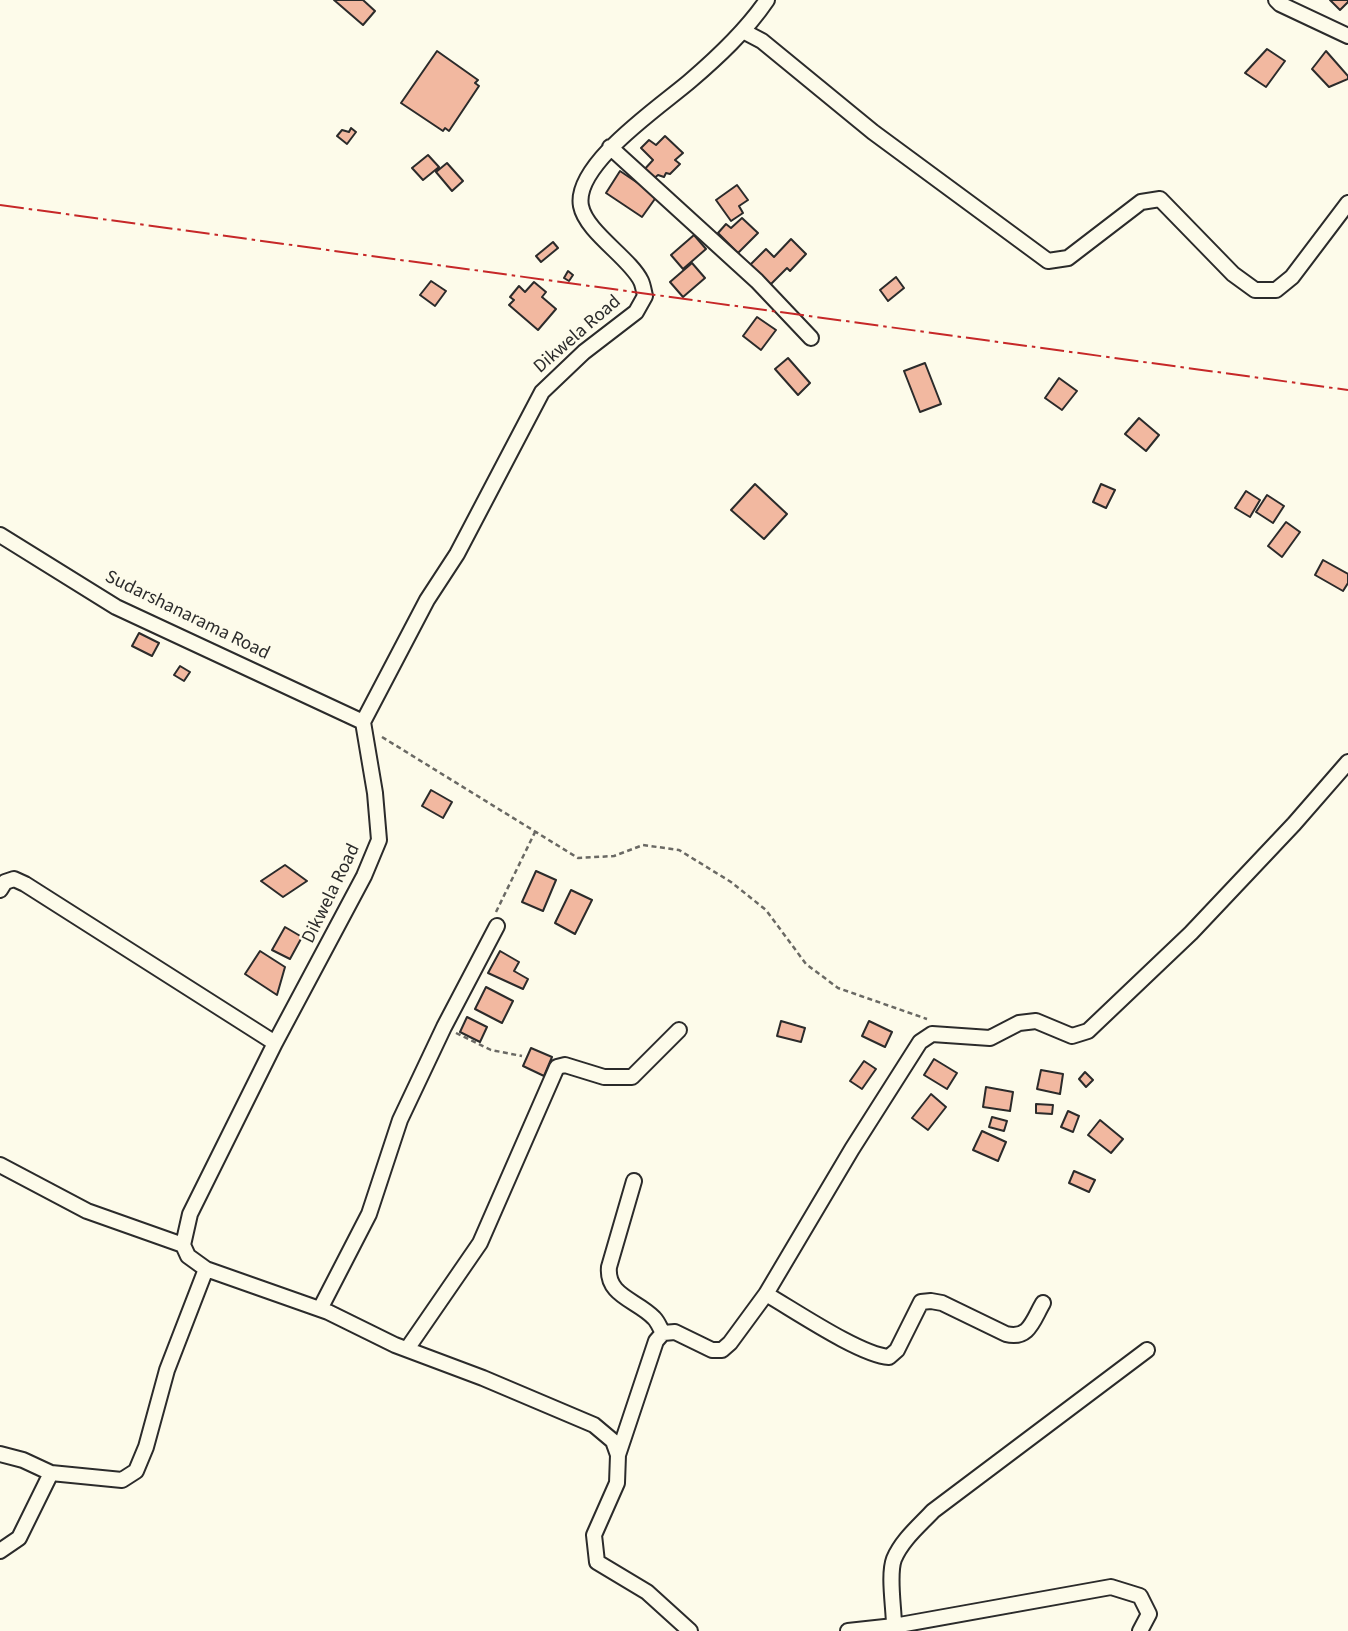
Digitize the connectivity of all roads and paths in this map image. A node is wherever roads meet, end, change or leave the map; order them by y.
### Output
1 (766, 0) edge
2 (1276, 0) edge
3 (743, 31) junction
4 (1348, 36) edge
5 (610, 147) junction
6 (1348, 203) edge
7 (811, 338) dead end
8 (0, 535) edge
9 (363, 722) junction
10 (1348, 762) edge
11 (536, 830) junction
12 (0, 890) edge
13 (497, 926) joint
14 (936, 1020) dead end
15 (444, 1027) junction
16 (679, 1030) dead end
17 (275, 1042) junction
18 (522, 1056) dead end
19 (0, 1165) edge
20 (634, 1181) dead end
21 (183, 1245) junction
22 (206, 1269) junction
23 (766, 1294) junction
24 (1043, 1303) dead end
25 (320, 1308) junction
26 (663, 1333) junction
27 (407, 1349) junction
28 (1147, 1350) dead end
29 (0, 1454) edge
30 (618, 1455) junction
31 (51, 1473) junction
32 (0, 1551) edge
33 (894, 1626) junction
34 (690, 1631) edge
35 (848, 1631) edge
36 (1140, 1631) edge

1 - 3 street, Dikwela Road
2 - 4 street
3 - 5 street, Dikwela Road
3 - 6 street
5 - 7 street
5 - 9 street, Dikwela Road
8 - 9 street, Sudarshanarama Road
9 - 11 path
9 - 17 street, Dikwela Road
10 - 23 street
11 - 13 path
11 - 14 path
12 - 17 street
13 - 15 street
15 - 18 path
15 - 25 street
16 - 27 street
17 - 21 street, Dikwela Road
19 - 21 street
20 - 26 street
21 - 22 street
22 - 25 street
22 - 31 street
23 - 24 street
23 - 26 street
25 - 27 street
26 - 30 street
27 - 30 street
28 - 33 street
29 - 31 street
30 - 34 street
31 - 32 street
33 - 35 street
33 - 36 street

